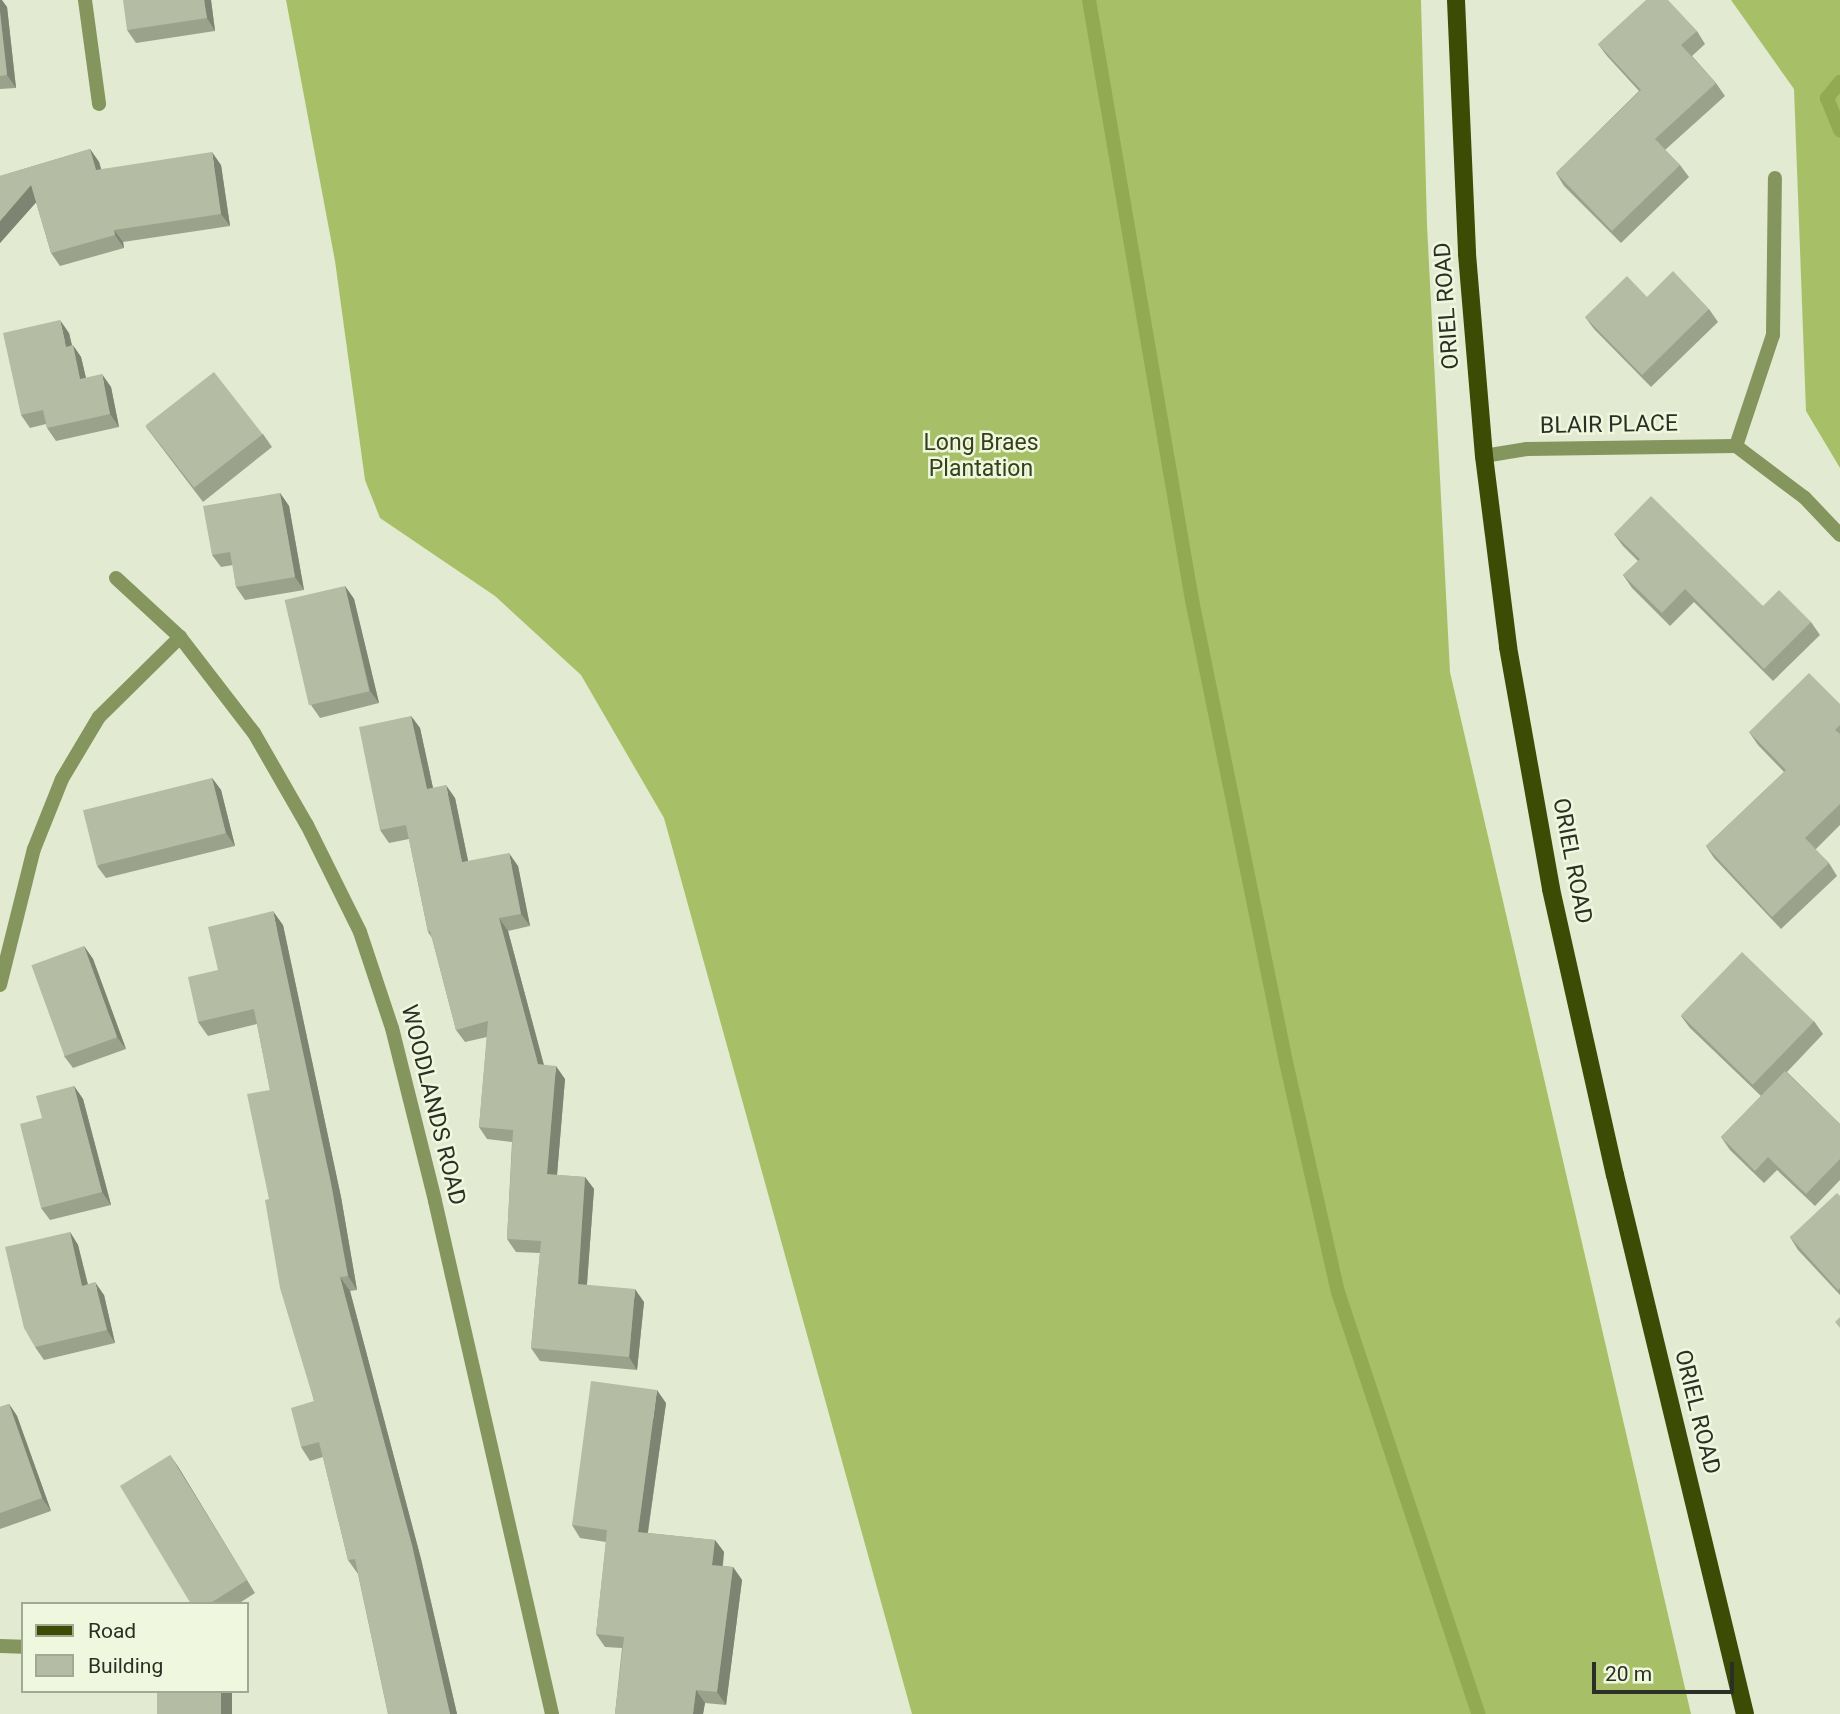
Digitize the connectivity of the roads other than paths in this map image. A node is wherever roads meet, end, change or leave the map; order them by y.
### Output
1 (85, 0) edge
2 (1456, 0) edge
3 (99, 104) dead end
4 (1775, 178) dead end
5 (1735, 446) junction
6 (1484, 456) junction
7 (1840, 536) edge
8 (116, 578) dead end
9 (180, 637) junction
10 (0, 985) edge
11 (0, 1646) edge
12 (21, 1647) edge
13 (552, 1714) edge
14 (1745, 1714) edge

1 - 3 street
2 - 6 main road, ORIEL ROAD
4 - 5 street
5 - 6 street, BLAIR PLACE
5 - 7 street
6 - 14 main road, ORIEL ROAD
8 - 9 street, WOODLANDS ROAD
9 - 10 street
9 - 13 street, WOODLANDS ROAD
11 - 12 street

